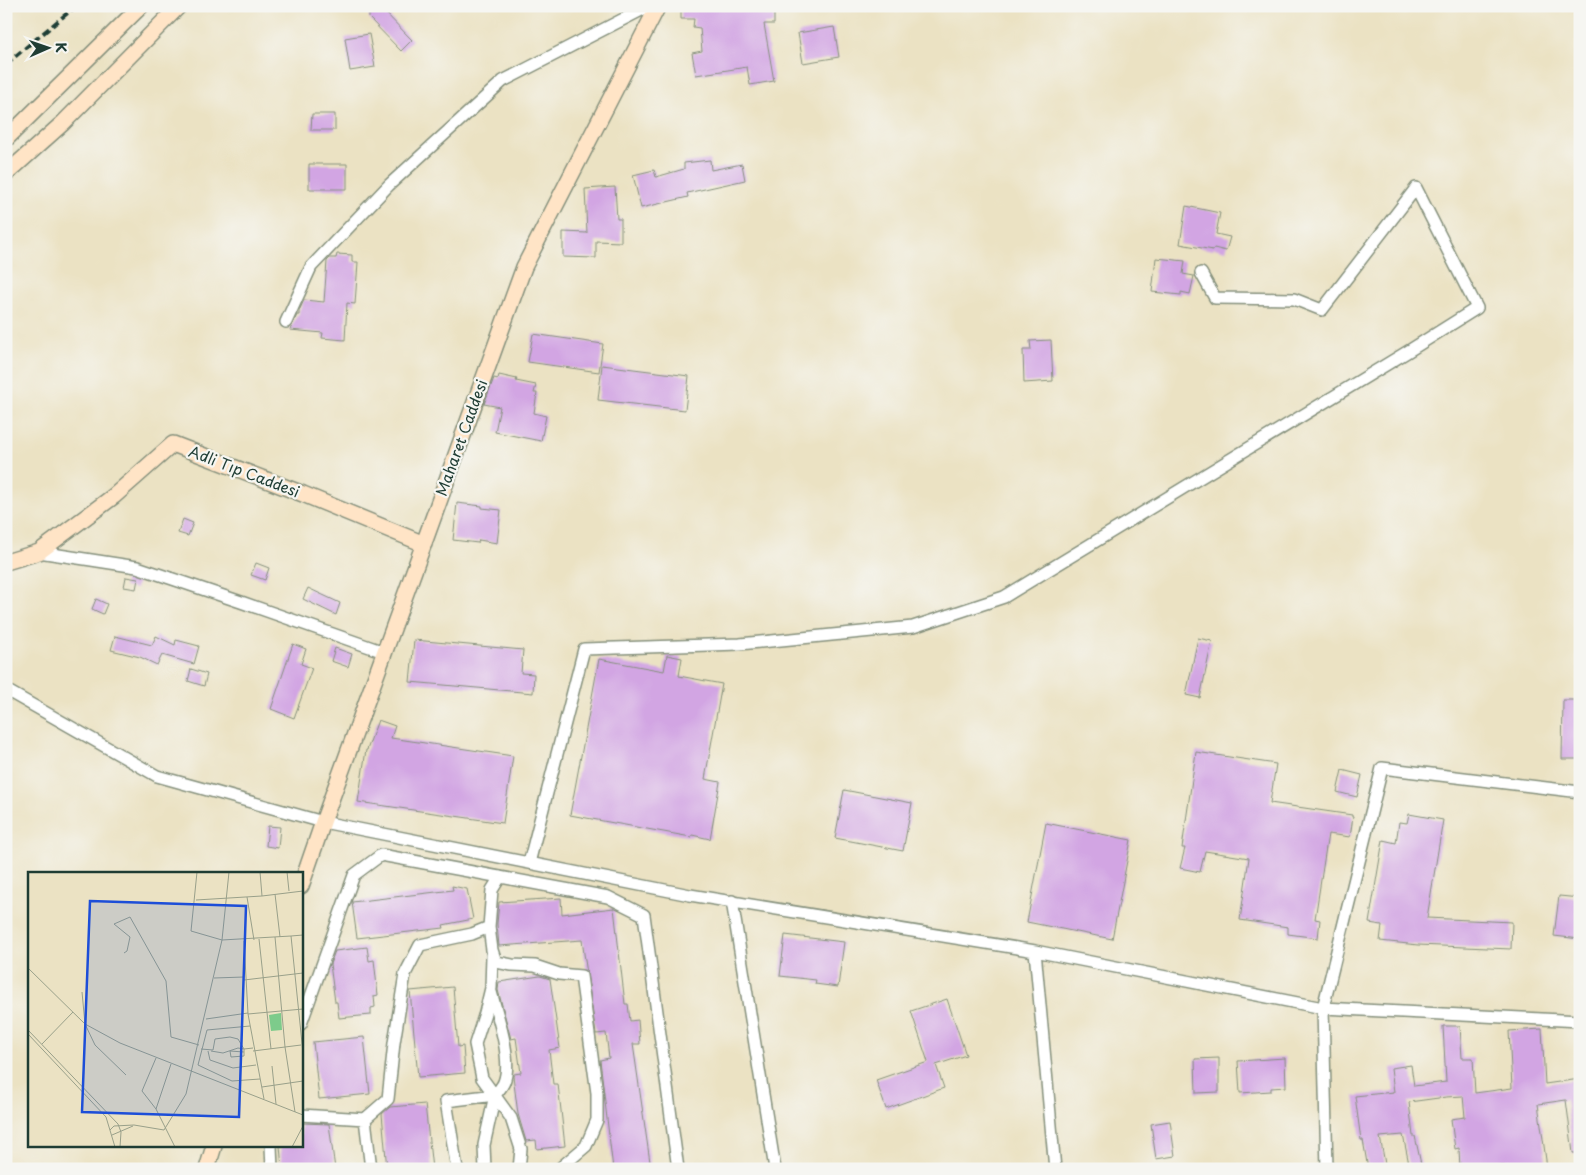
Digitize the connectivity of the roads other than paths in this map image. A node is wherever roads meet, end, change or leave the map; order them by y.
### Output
1 (141, 6) edge
2 (179, 6) edge
3 (649, 6) edge
4 (658, 6) edge
5 (6, 139) edge
6 (6, 174) edge
7 (1201, 273) dead end
8 (286, 322) dead end
9 (424, 544) junction
10 (39, 552) junction
11 (6, 562) edge
12 (384, 652) junction
13 (6, 690) edge
14 (1580, 792) edge
15 (323, 822) junction
16 (529, 862) junction
17 (500, 877) junction
18 (302, 883) edge
19 (732, 901) junction
20 (489, 928) junction
21 (492, 950) junction
22 (1035, 951) junction
23 (491, 988) junction
24 (1322, 1008) junction
25 (302, 1021) edge
26 (1580, 1021) edge
27 (495, 1095) junction
28 (302, 1115) edge
29 (365, 1119) junction
30 (213, 1148) edge
31 (271, 1148) edge
32 (1327, 1168) edge
33 (207, 1169) edge
34 (272, 1169) edge
35 (371, 1169) edge
36 (457, 1169) edge
37 (484, 1169) edge
38 (519, 1169) edge
39 (559, 1169) edge
40 (678, 1169) edge
41 (775, 1169) edge
42 (1055, 1169) edge
43 (1320, 1169) edge

1 - 5 street
2 - 6 street
3 - 8 street
4 - 9 street, Maharet Caddesi
7 - 16 street
9 - 10 street, Adli Tıp Caddesi
9 - 12 street, Maharet Caddesi
10 - 11 street, Adli Tıp Caddesi
10 - 12 street
12 - 15 street, Maharet Caddesi
13 - 15 street
14 - 24 street
15 - 16 street
15 - 18 street, Maharet Caddesi
16 - 19 street
17 - 20 street
17 - 25 street
17 - 40 street
19 - 22 street
19 - 41 street
20 - 21 street
20 - 29 street
21 - 23 street
21 - 39 street
22 - 24 street
22 - 42 street
23 - 27 street
23 - 27 street
24 - 26 street
24 - 32 street
27 - 36 street
27 - 37 street
27 - 38 street
28 - 29 street
29 - 35 street
30 - 33 street
31 - 34 street
32 - 43 street

